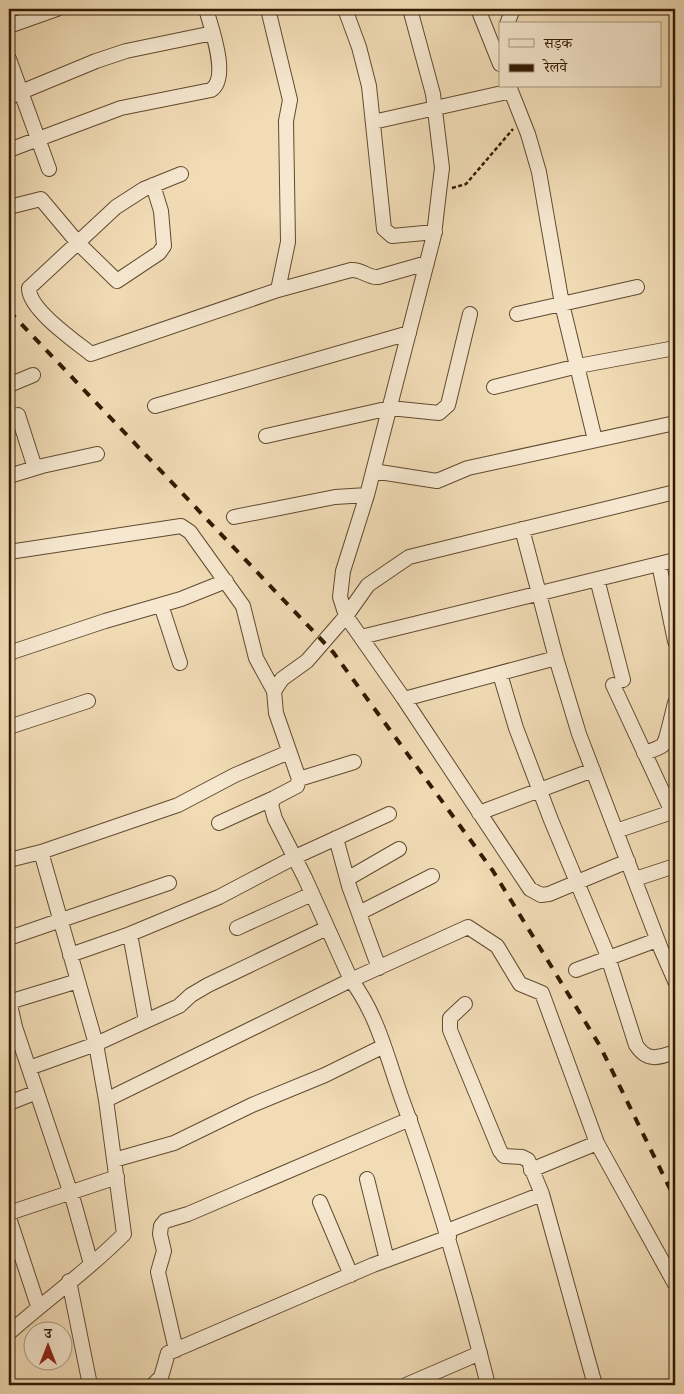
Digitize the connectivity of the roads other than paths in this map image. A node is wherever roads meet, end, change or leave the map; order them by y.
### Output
1 (57, 9) edge
2 (206, 9) edge
3 (268, 9) edge
4 (345, 9) edge
5 (410, 9) edge
6 (478, 9) edge
7 (513, 9) edge
8 (508, 22) edge
9 (9, 26) edge
10 (213, 33) junction
11 (499, 52) edge
12 (9, 59) edge
13 (510, 88) edge
14 (15, 94) edge
15 (435, 110) junction
16 (372, 122) junction
17 (38, 139) junction
18 (9, 150) edge
19 (50, 169) dead end
20 (181, 174) dead end
21 (153, 185) junction
22 (9, 207) edge
23 (434, 232) junction
24 (78, 243) junction
25 (427, 263) junction
26 (637, 287) dead end
27 (278, 290) junction
28 (562, 304) junction
29 (470, 314) dead end
30 (517, 314) dead end
31 (409, 333) junction
32 (675, 348) edge
33 (578, 366) junction
34 (33, 375) dead end
35 (9, 385) edge
36 (494, 387) dead end
37 (154, 406) dead end
38 (390, 408) junction
39 (18, 415) dead end
40 (675, 423) edge
41 (266, 436) dead end
42 (595, 440) junction
43 (98, 454) dead end
44 (35, 468) junction
45 (374, 471) junction
46 (9, 476) edge
47 (675, 492) edge
48 (367, 495) junction
49 (234, 517) dead end
50 (522, 529) junction
51 (9, 552) edge
52 (675, 560) edge
53 (659, 564) junction
54 (597, 579) junction
55 (226, 581) junction
56 (541, 594) junction
57 (161, 605) junction
58 (346, 616) junction
59 (361, 637) junction
60 (675, 641) edge
61 (9, 653) edge
62 (556, 658) junction
63 (180, 663) dead end
64 (500, 674) junction
65 (274, 691) junction
66 (404, 699) junction
67 (88, 701) dead end
68 (675, 703) edge
69 (9, 727) edge
70 (290, 752) junction
71 (644, 753) junction
72 (354, 762) dead end
73 (593, 770) junction
74 (299, 779) junction
75 (540, 789) junction
76 (274, 798) junction
77 (480, 812) junction
78 (674, 812) edge
79 (388, 814) dead end
80 (220, 823) dead end
81 (616, 832) junction
82 (336, 838) junction
83 (399, 849) dead end
84 (41, 852) junction
85 (295, 857) junction
86 (9, 860) edge
87 (628, 861) junction
88 (675, 866) edge
89 (432, 876) dead end
90 (346, 879) junction
91 (578, 880) junction
92 (635, 880) junction
93 (169, 883) dead end
94 (312, 894) junction
95 (359, 913) junction
96 (61, 921) junction
97 (237, 928) dead end
98 (327, 928) junction
99 (130, 934) junction
100 (9, 938) edge
101 (657, 940) junction
102 (70, 955) junction
103 (608, 957) junction
104 (379, 968) junction
105 (576, 970) dead end
106 (350, 980) junction
107 (78, 981) junction
108 (675, 981) edge
109 (9, 1001) edge
110 (465, 1004) dead end
111 (146, 1021) junction
112 (12, 1029) edge
113 (96, 1044) junction
114 (384, 1046) junction
115 (675, 1052) edge
116 (29, 1068) junction
117 (37, 1092) junction
118 (106, 1100) junction
119 (9, 1102) edge
120 (410, 1119) junction
121 (597, 1143) junction
122 (114, 1160) junction
123 (531, 1170) junction
124 (117, 1177) junction
125 (367, 1179) dead end
126 (70, 1193) junction
127 (542, 1194) junction
128 (320, 1202) dead end
129 (9, 1213) edge
130 (9, 1218) edge
131 (448, 1234) junction
132 (387, 1260) junction
133 (91, 1264) junction
134 (352, 1274) junction
135 (69, 1281) junction
136 (675, 1284) edge
137 (38, 1306) junction
138 (9, 1333) edge
139 (176, 1350) junction
140 (480, 1353) junction
141 (90, 1385) edge
142 (153, 1385) edge
143 (406, 1385) edge
144 (488, 1385) edge
145 (595, 1385) edge

1 - 9 street
2 - 10 street
3 - 27 street
4 - 16 street
5 - 15 street
6 - 11 street
7 - 8 street
10 - 14 street
10 - 17 street
12 - 14 street
13 - 15 street
13 - 28 street
14 - 17 street
15 - 16 street
15 - 23 street
16 - 23 street
17 - 18 street
17 - 19 street
20 - 21 street
21 - 24 street
21 - 24 street
22 - 24 street
23 - 25 street
24 - 27 street
25 - 27 street
25 - 31 street
26 - 28 street
28 - 30 street
28 - 33 street
29 - 38 street
31 - 37 street
31 - 38 street
32 - 33 street
33 - 36 street
33 - 42 street
34 - 35 street
38 - 41 street
38 - 45 street
39 - 44 street
40 - 42 street
42 - 45 street
43 - 44 street
44 - 46 street
45 - 48 street
47 - 50 street
48 - 49 street
48 - 58 street
50 - 56 street
50 - 58 street
51 - 55 street
52 - 53 street
53 - 54 street
53 - 60 street
54 - 56 street
54 - 71 street
55 - 57 street
55 - 65 street
56 - 59 street
56 - 62 street
57 - 61 street
57 - 63 street
58 - 59 street
58 - 65 street
59 - 66 street
62 - 64 street
62 - 73 street
64 - 66 street
64 - 75 street
65 - 70 street
66 - 77 street
67 - 69 street
68 - 71 street
70 - 74 street
70 - 84 street
71 - 78 street
72 - 74 street
73 - 75 street
73 - 81 street
74 - 76 street
75 - 77 street
75 - 91 street
76 - 80 street
76 - 85 street
77 - 91 street
78 - 81 street
79 - 82 street
81 - 87 street
82 - 85 street
82 - 90 street
83 - 90 street
84 - 86 street
84 - 96 street
85 - 94 street
85 - 99 street
87 - 91 street
87 - 92 street
88 - 92 street
89 - 95 street
90 - 95 street
91 - 103 street
92 - 101 street
93 - 96 street
94 - 97 street
94 - 98 street
95 - 104 street
96 - 100 street
96 - 102 street
98 - 106 street
98 - 111 street
99 - 102 street
99 - 111 street
101 - 103 street
101 - 108 street
102 - 107 street
103 - 105 street
103 - 115 street
104 - 106 street
104 - 121 street
106 - 114 street
106 - 118 street
107 - 109 street
107 - 113 street
109 - 112 street
110 - 123 street
111 - 113 street
112 - 116 street
113 - 116 street
113 - 118 street
114 - 120 street
114 - 122 street
116 - 117 street
117 - 119 street
117 - 126 street
118 - 122 street
120 - 131 street
120 - 139 street
121 - 123 street
121 - 136 street
122 - 124 street
123 - 127 street
124 - 126 street
124 - 133 street
125 - 132 street
126 - 129 street
126 - 133 street
127 - 131 street
127 - 145 street
128 - 134 street
130 - 137 street
131 - 132 street
131 - 140 street
132 - 134 street
133 - 135 street
134 - 139 street
135 - 137 street
135 - 141 street
137 - 138 street
139 - 142 street
140 - 143 street
140 - 144 street

